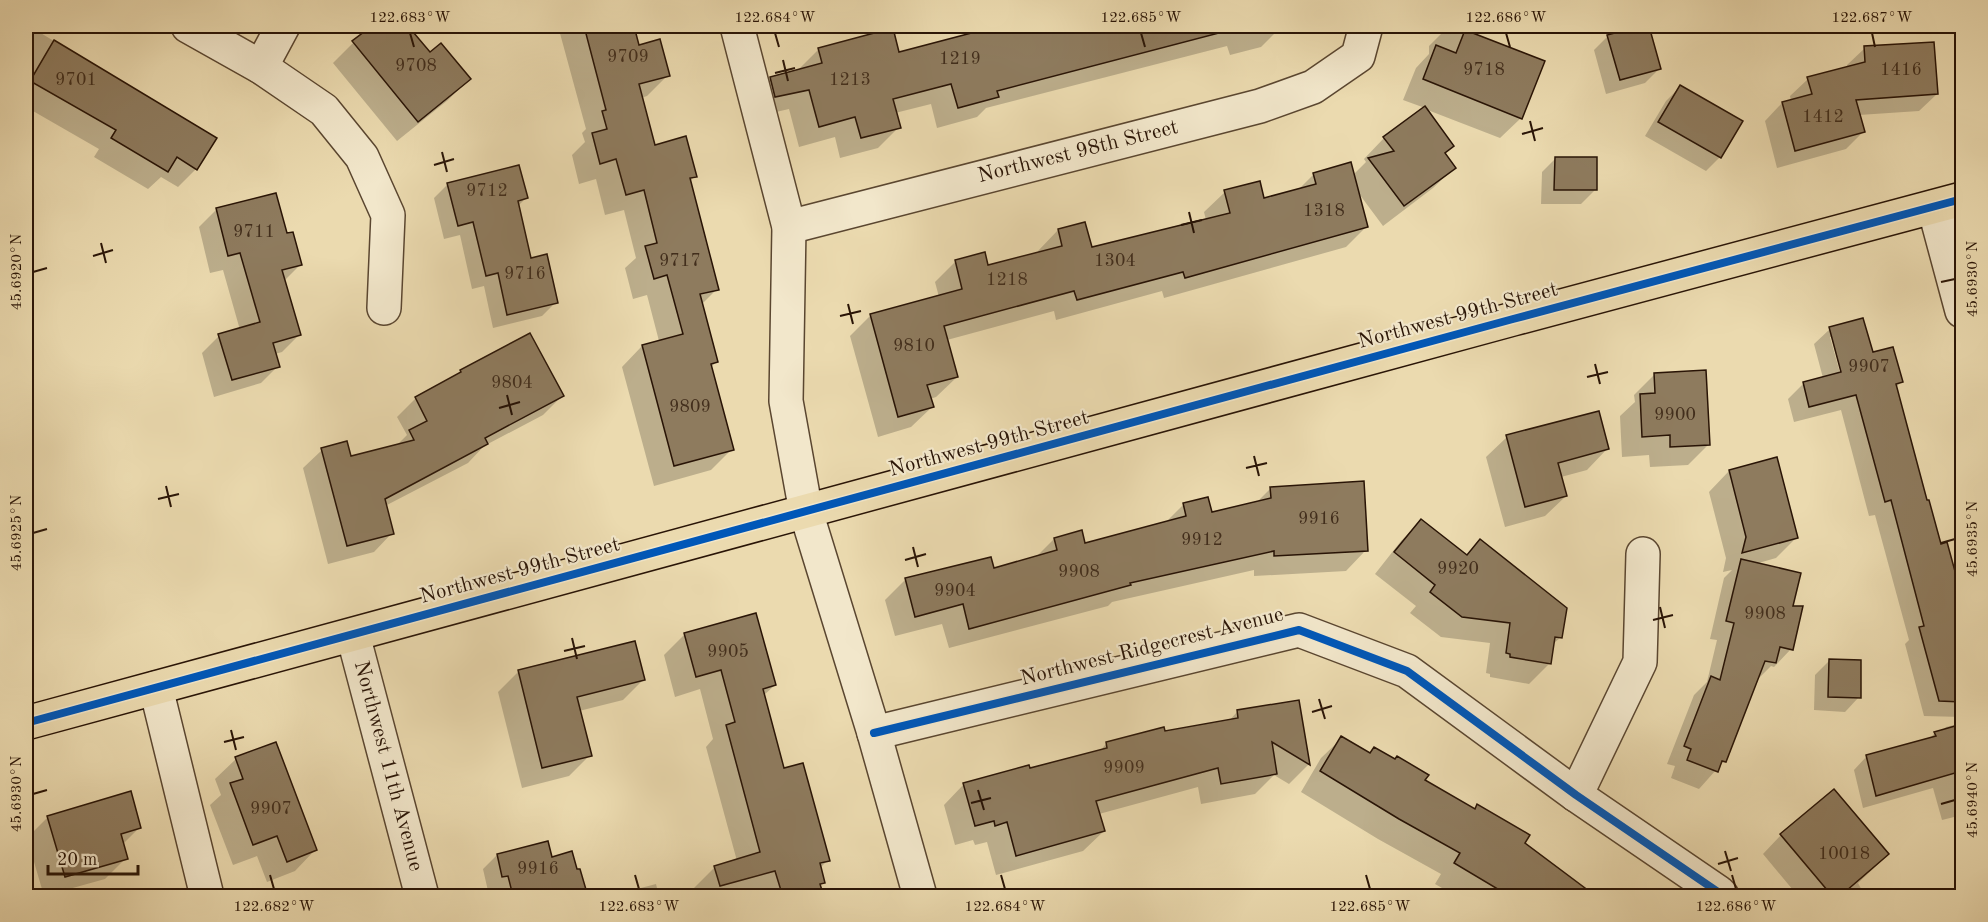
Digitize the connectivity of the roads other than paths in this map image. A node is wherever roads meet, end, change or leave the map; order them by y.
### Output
1 (188, 26) edge
2 (283, 26) edge
3 (736, 26) edge
4 (1362, 41) edge
5 (261, 67) junction
6 (1948, 203) edge
7 (789, 226) junction
8 (384, 308) dead end
9 (1962, 311) edge
10 (806, 512) junction
11 (1643, 554) dead end
12 (353, 635) junction
13 (156, 688) junction
14 (26, 723) edge
15 (874, 733) junction
16 (1576, 795) junction
17 (207, 897) edge
18 (422, 897) edge
19 (920, 897) edge
20 (1722, 897) edge

1 - 5 street
2 - 5 street
3 - 7 street
4 - 7 street, Northwest 98th Street
5 - 8 street
6 - 9 street
6 - 10 main road, Northwest 99th Street
7 - 10 street
10 - 12 main road, Northwest 99th Street
10 - 15 street
11 - 16 street
12 - 13 main road, Northwest 99th Street
12 - 18 street, Northwest 11th Avenue
13 - 14 main road, Northwest 99th Street
13 - 17 street
15 - 16 street, Northwest Ridgecrest Avenue
15 - 19 street
16 - 20 street, Northwest Ridgecrest Avenue

